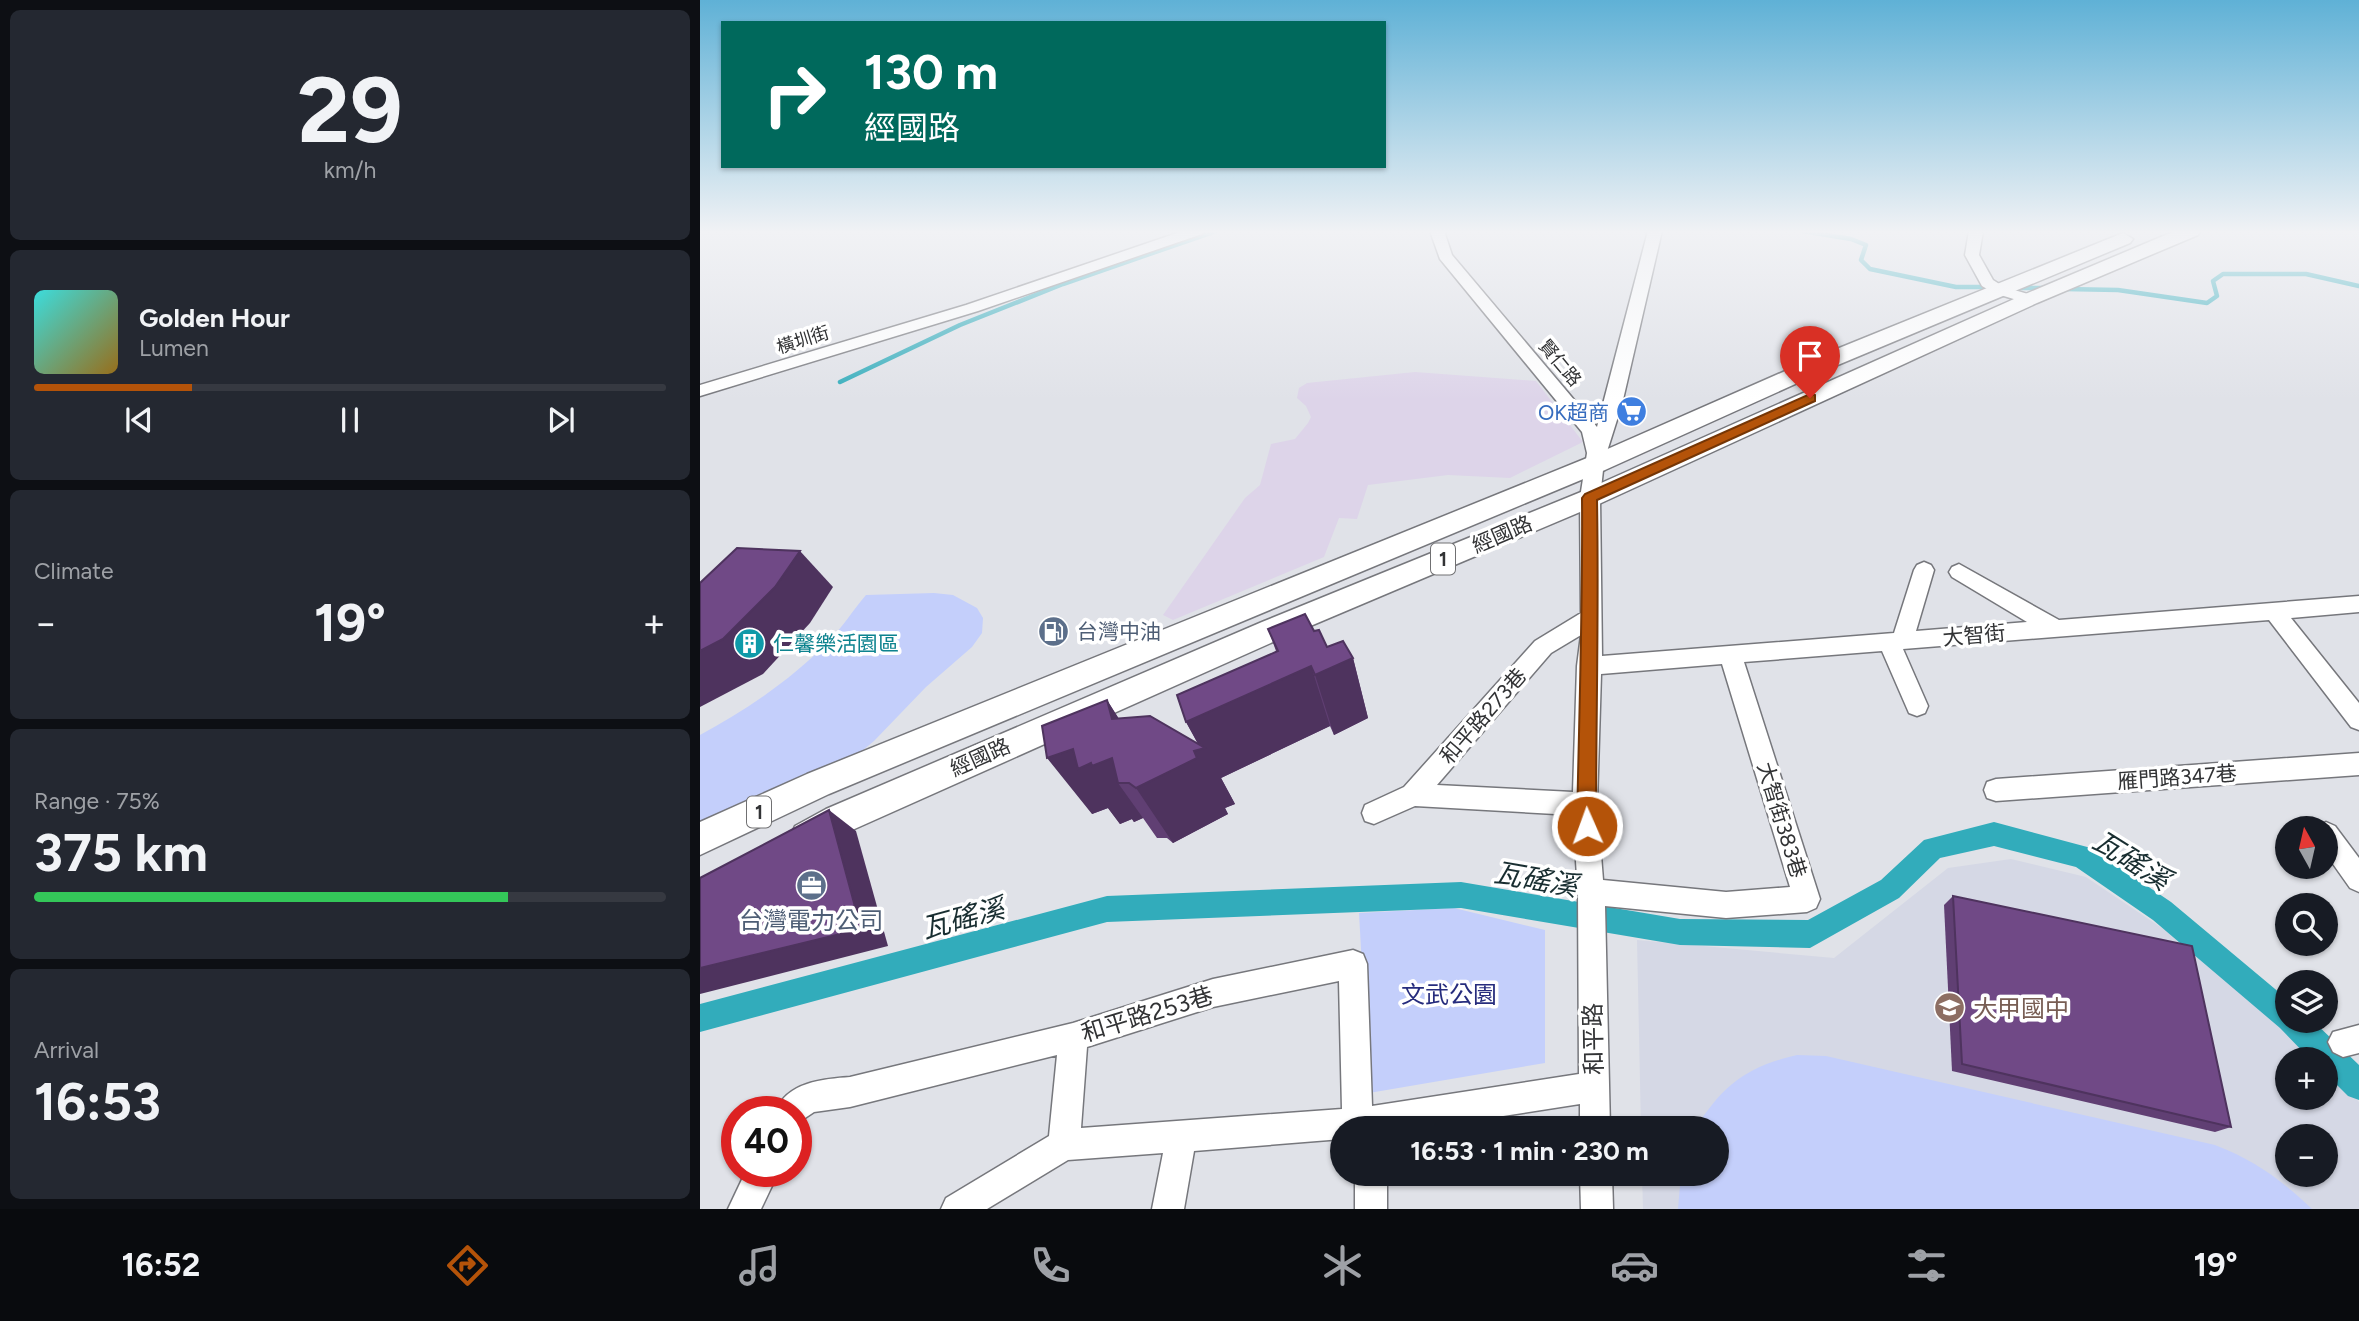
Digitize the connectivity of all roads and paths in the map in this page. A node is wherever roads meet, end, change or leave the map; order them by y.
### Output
1 (1032, 287) edge
2 (1471, 287) edge
3 (1641, 287) edge
4 (1994, 287) edge
5 (2004, 287) edge
6 (2057, 287) edge
7 (1998, 290) junction
8 (2030, 299) junction
9 (700, 391) edge
10 (1596, 464) junction
11 (1590, 498) junction
12 (1924, 570) dead end
13 (1959, 572) dead end
14 (2359, 604) edge
15 (2274, 611) junction
16 (1592, 617) junction
17 (2055, 628) junction
18 (1896, 641) junction
19 (1730, 654) junction
20 (1588, 666) junction
21 (1917, 706) dead end
22 (2359, 720) edge
23 (2359, 764) edge
24 (1996, 790) dead end
25 (1413, 795) junction
26 (1585, 804) junction
27 (1374, 813) dead end
28 (700, 839) edge
29 (781, 851) edge
30 (2338, 851) edge
31 (2359, 880) edge
32 (1591, 892) junction
33 (1073, 1037) junction
34 (1594, 1087) junction
35 (812, 1097) edge
36 (1365, 1116) edge
37 (1415, 1116) edge
38 (1595, 1116) edge
39 (1330, 1127) edge
40 (1181, 1138) junction
41 (1064, 1145) junction
42 (1371, 1186) edge
43 (1596, 1186) edge
44 (755, 1187) edge
45 (744, 1209) edge
46 (957, 1209) edge
47 (1168, 1209) edge
48 (1371, 1209) edge
49 (1597, 1209) edge

1 - 9 street, 橫圳街
2 - 10 street, 賢仁路
3 - 10 street
4 - 7 street
5 - 7 main road, 經國路 / 1
6 - 8 main road, 經國路 / 1
7 - 8 street
7 - 10 main road, 經國路 / 1
8 - 11 main road, 經國路 / 1
10 - 11 street, 賢仁路
10 - 28 main road, 經國路 / 1
11 - 16 street
11 - 29 main road, 經國路 / 1
12 - 18 street
13 - 17 street
14 - 15 street, 大智街
15 - 17 street, 大智街
15 - 22 street
16 - 20 street
16 - 25 street, 和平路273巷
17 - 18 street, 大智街
18 - 19 street, 大智街
18 - 21 street
19 - 20 street, 大智街
19 - 32 street, 大智街383巷
20 - 26 street
23 - 24 street, 雁門路347巷
25 - 26 street
25 - 27 street, 和平路273巷
26 - 32 street
30 - 31 street
32 - 34 street, 和平路
33 - 35 street, 和平路253巷
33 - 36 street, 和平路253巷
33 - 41 street
34 - 37 street
34 - 38 street, 和平路
39 - 40 street
40 - 41 street
40 - 47 street
41 - 46 street
42 - 48 street
43 - 49 street
44 - 45 street

